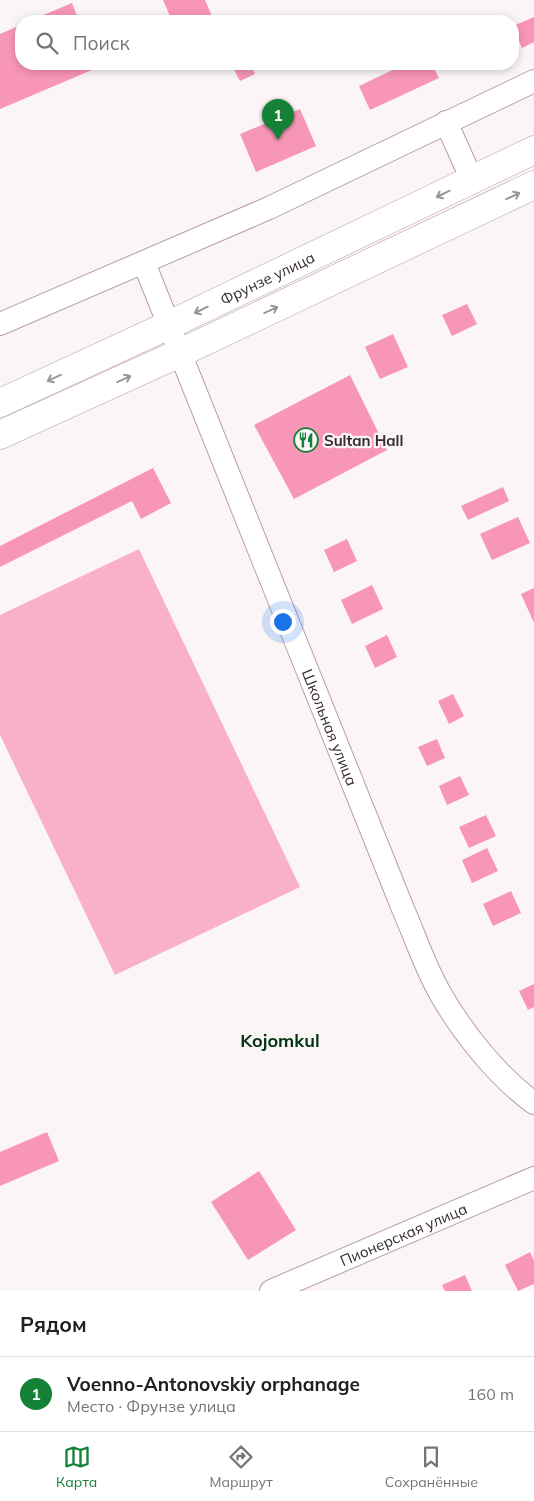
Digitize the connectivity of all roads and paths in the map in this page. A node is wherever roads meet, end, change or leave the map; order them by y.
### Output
1 (534, 81) edge
2 (446, 122) junction
3 (534, 150) edge
4 (472, 180) junction
5 (534, 186) edge
6 (144, 263) junction
7 (0, 324) edge
8 (169, 325) junction
9 (180, 353) junction
10 (0, 403) edge
11 (0, 436) edge
12 (534, 1103) edge
13 (534, 1178) edge
14 (271, 1291) edge

1 - 2 street
2 - 4 street
2 - 6 street
3 - 4 main road, Фрунзе улица
4 -> 8 main road, Фрунзе улица
9 -> 5 main road, Фрунзе улица
6 - 7 street
6 - 8 street, Школьная улица
8 - 9 street, Школьная улица
8 -> 10 main road, Фрунзе улица
11 -> 9 main road, Фрунзе улица
9 - 12 street, Школьная улица
13 - 14 street, Пионерская улица

